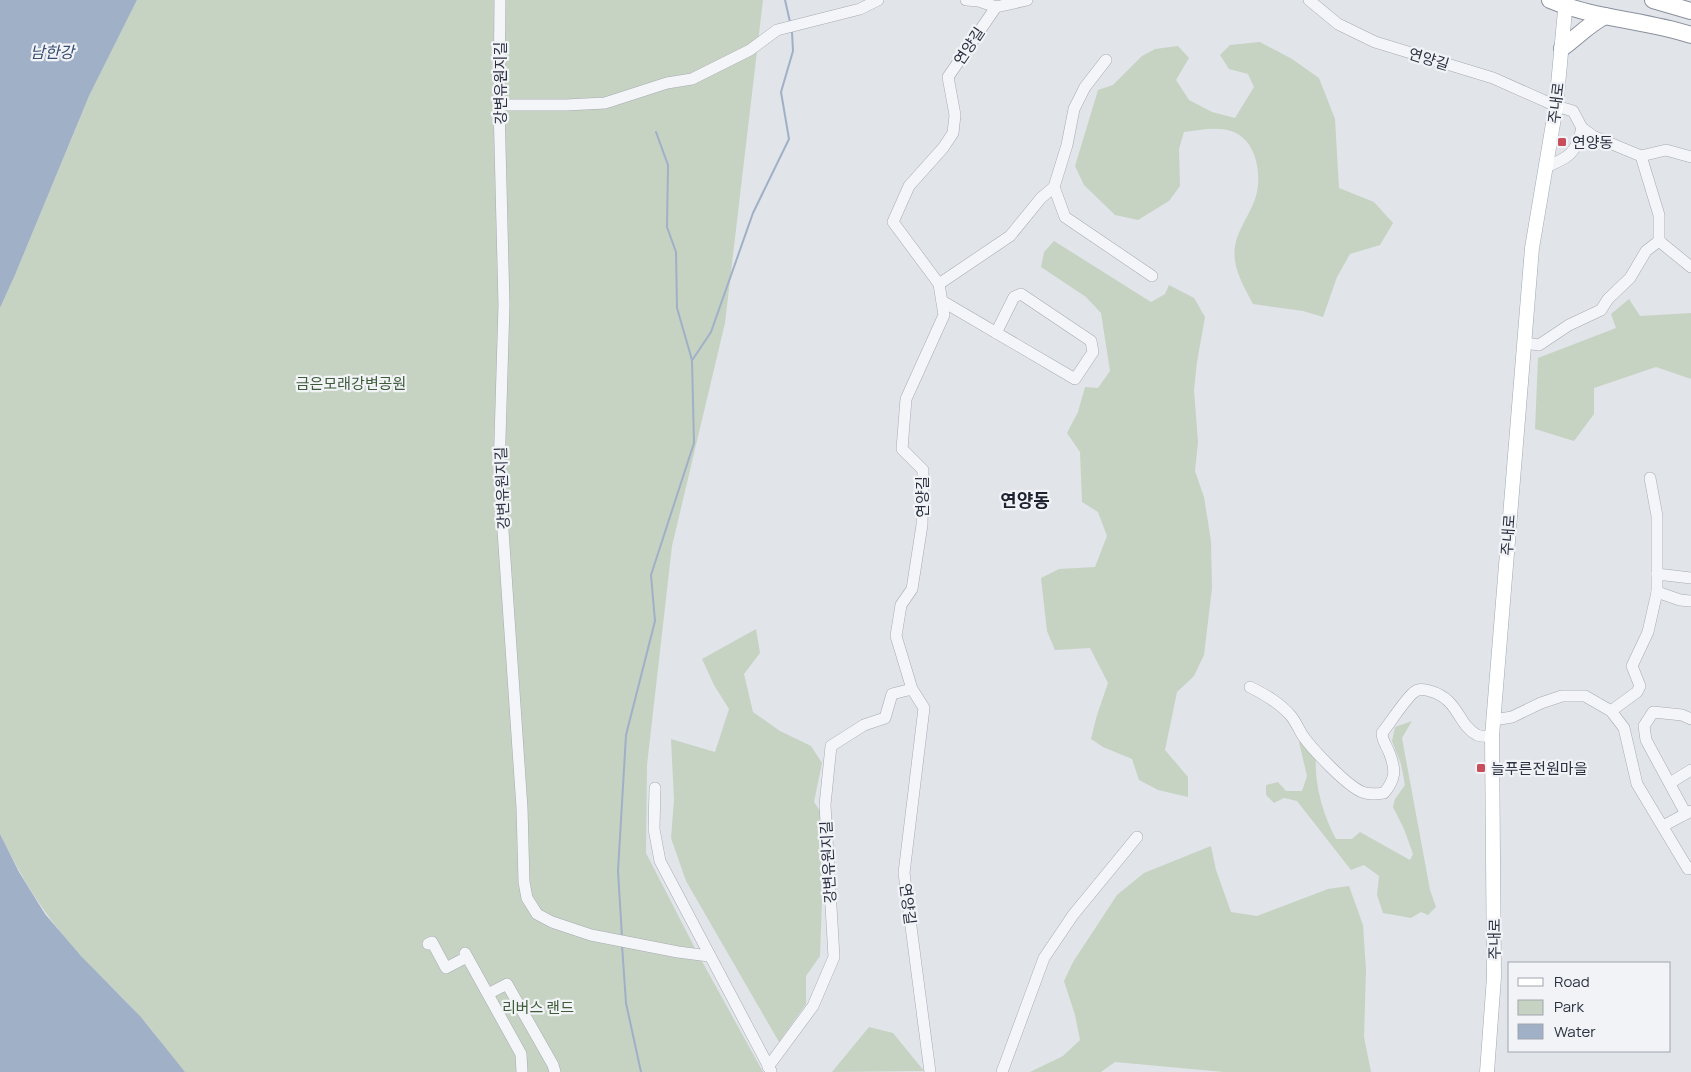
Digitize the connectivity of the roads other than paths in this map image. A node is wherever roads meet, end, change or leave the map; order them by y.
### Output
1 (500, 0) edge
2 (878, 0) edge
3 (966, 0) edge
4 (1027, 0) edge
5 (1309, 0) edge
6 (1653, 0) edge
7 (1560, 2) edge
8 (996, 7) junction
9 (1691, 11) edge
10 (1604, 16) junction
11 (1691, 35) edge
12 (1562, 48) junction
13 (1106, 60) dead end
14 (498, 105) junction
15 (1556, 106) junction
16 (1582, 128) junction
17 (1641, 156) junction
18 (1691, 157) edge
19 (1546, 167) junction
20 (1054, 187) junction
21 (1659, 241) junction
22 (1691, 267) edge
23 (1152, 276) dead end
24 (939, 284) junction
25 (942, 301) junction
26 (996, 333) junction
27 (1524, 343) junction
28 (1650, 478) dead end
29 (1657, 574) junction
30 (1691, 578) edge
31 (1657, 592) junction
32 (1691, 601) edge
33 (1250, 687) dead end
34 (912, 689) junction
35 (1611, 710) junction
36 (1691, 719) edge
37 (1494, 720) junction
38 (1492, 736) junction
39 (1691, 770) edge
40 (1670, 783) junction
41 (655, 788) dead end
42 (1689, 813) edge
43 (1663, 826) junction
44 (1137, 837) dead end
45 (1691, 868) edge
46 (428, 944) dead end
47 (709, 956) junction
48 (488, 994) junction
49 (770, 1070) edge
50 (522, 1072) edge
51 (555, 1072) edge
52 (930, 1072) edge
53 (1002, 1072) edge
54 (1488, 1072) edge

1 - 14 street, 강변유원지길
2 - 14 street
3 - 8 street
4 - 8 street
5 - 15 street, 연양길
6 - 9 highway
7 - 10 highway
7 - 12 main road, 주내로
8 - 24 street, 연양길
10 - 11 highway
10 - 12 highway
12 - 15 main road, 주내로
13 - 20 street
14 - 47 street, 강변유원지길
15 - 16 street, 연양길
15 - 19 main road, 주내로
16 - 17 street
16 - 19 street
17 - 18 street
17 - 21 street
19 - 27 main road, 주내로
20 - 23 street
20 - 24 street
21 - 22 street
21 - 27 street
24 - 25 street, 연양길
25 - 26 street
25 - 34 street, 연양길
26 - 26 street
27 - 37 main road, 주내로
28 - 29 street
29 - 30 street
29 - 31 street
31 - 32 street
31 - 35 street
33 - 38 street
34 - 49 street, 강변유원지길
34 - 52 street, 연양길
35 - 37 street
35 - 43 street
36 - 40 street
37 - 38 main road, 주내로
38 - 54 main road, 주내로
39 - 40 street
40 - 42 street
41 - 47 street, 강변유원지길
42 - 43 street
43 - 45 street
44 - 53 street
46 - 48 street
47 - 49 street, 강변유원지길
48 - 50 street
48 - 51 street

